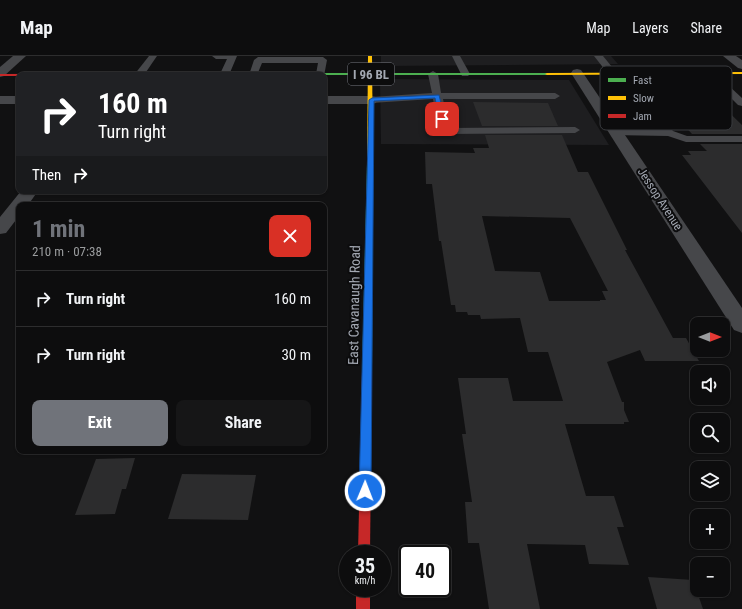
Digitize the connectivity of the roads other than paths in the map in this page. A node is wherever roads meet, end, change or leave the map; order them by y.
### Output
1 (20, 56) edge
2 (152, 56) edge
3 (216, 56) edge
4 (233, 56) edge
5 (370, 56) edge
6 (456, 56) edge
7 (598, 56) edge
8 (729, 56) edge
9 (333, 57) dead end
10 (247, 60) dead end
11 (258, 60) junction
12 (323, 60) junction
13 (606, 66) edge
14 (742, 66) edge
15 (140, 72) edge
16 (226, 72) edge
17 (254, 72) edge
18 (321, 72) edge
19 (577, 73) junction
20 (600, 73) edge
21 (0, 74) edge
22 (16, 74) edge
23 (327, 74) edge
24 (370, 74) junction
25 (433, 74) junction
26 (465, 74) junction
27 (732, 94) edge
28 (437, 96) junction
29 (555, 96) dead end
30 (0, 100) edge
31 (16, 100) edge
32 (327, 100) edge
33 (372, 100) junction
34 (742, 103) edge
35 (600, 108) edge
36 (575, 130) dead end
37 (614, 130) edge
38 (667, 130) edge
39 (616, 133) junction
40 (670, 133) junction
41 (742, 139) edge
42 (28, 194) edge
43 (21, 202) edge
44 (16, 208) edge
45 (0, 228) edge
46 (742, 325) edge
47 (364, 545) edge
48 (363, 597) edge
49 (363, 609) edge

1 - 21 street
2 - 15 lane
3 - 4 lane
4 - 16 lane
5 - 24 main road, East Cavanaugh Road
6 - 26 lane
7 - 13 lane
8 - 14 street
9 - 12 lane
10 - 11 lane
11 - 12 lane
11 - 17 lane
12 - 18 lane
19 - 20 main road, I 96 BL
19 - 26 main road, I 96 BL
19 - 35 street, Jessop Avenue
21 - 22 main road, I 96 BL
23 - 24 main road, I 96 BL
24 - 25 main road, I 96 BL
24 - 33 main road, East Cavanaugh Road
25 - 26 main road, I 96 BL
25 - 28 lane
27 - 34 lane
28 - 29 lane
28 - 33 lane
28 - 36 lane
30 - 31 street
32 - 33 street
33 - 47 main road, East Cavanaugh Road
37 - 39 street, Jessop Avenue
38 - 40 lane
39 - 40 lane
39 - 46 street, Jessop Avenue
40 - 41 lane
42 - 43 street
44 - 45 street
48 - 49 main road

